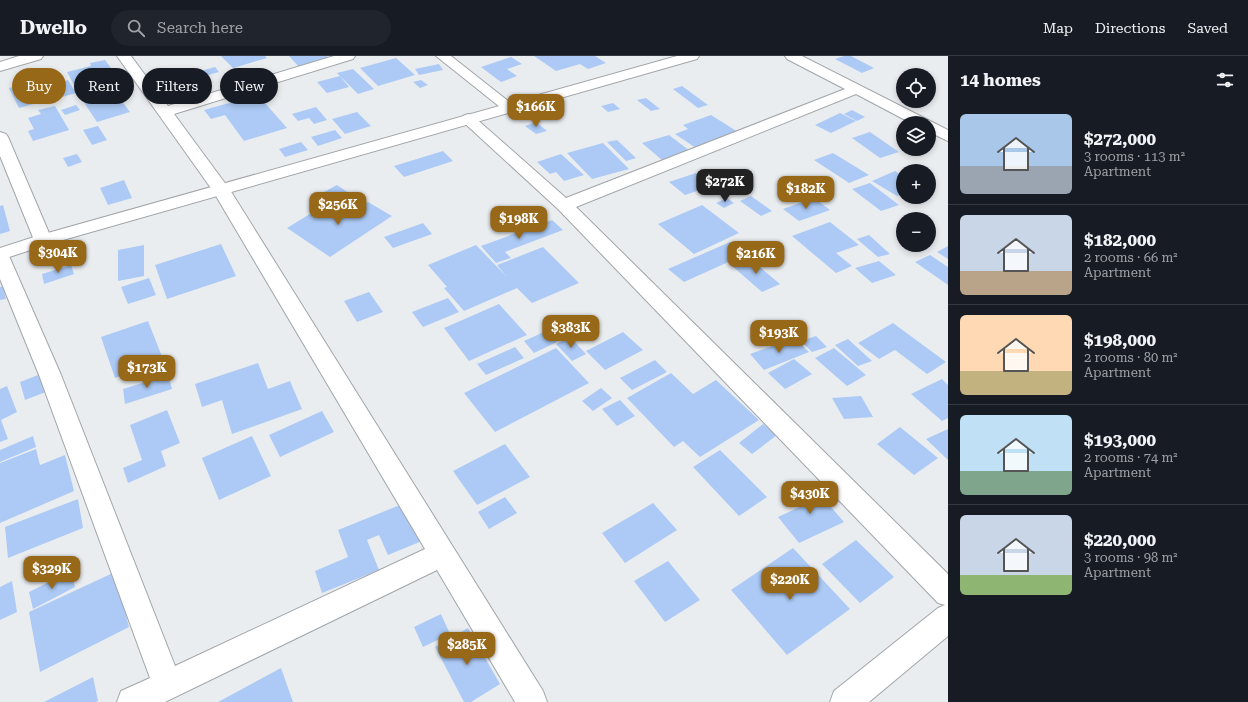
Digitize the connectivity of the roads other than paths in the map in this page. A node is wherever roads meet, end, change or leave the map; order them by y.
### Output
1 (36, 56) edge
2 (124, 56) edge
3 (348, 56) edge
4 (443, 56) edge
5 (692, 56) edge
6 (792, 56) edge
7 (0, 67) edge
8 (857, 89) junction
9 (510, 108) junction
10 (164, 112) junction
11 (909, 116) edge
12 (468, 119) junction
13 (936, 130) edge
14 (948, 136) edge
15 (0, 137) edge
16 (221, 190) junction
17 (564, 205) junction
18 (43, 240) junction
19 (0, 255) edge
20 (443, 554) junction
21 (948, 593) edge
22 (948, 618) edge
23 (167, 684) junction
24 (132, 702) edge
25 (532, 702) edge
26 (845, 702) edge

1 - 7 street
2 - 10 street
3 - 10 street
4 - 9 street
5 - 9 street
6 - 8 street
8 - 11 street
8 - 17 street
9 - 12 street
10 - 16 street
12 - 16 street
12 - 17 street
13 - 14 street
15 - 18 street
16 - 18 street
16 - 20 street
17 - 21 street
18 - 19 street
19 - 23 street
20 - 23 street
20 - 25 street
22 - 26 street
23 - 24 street

